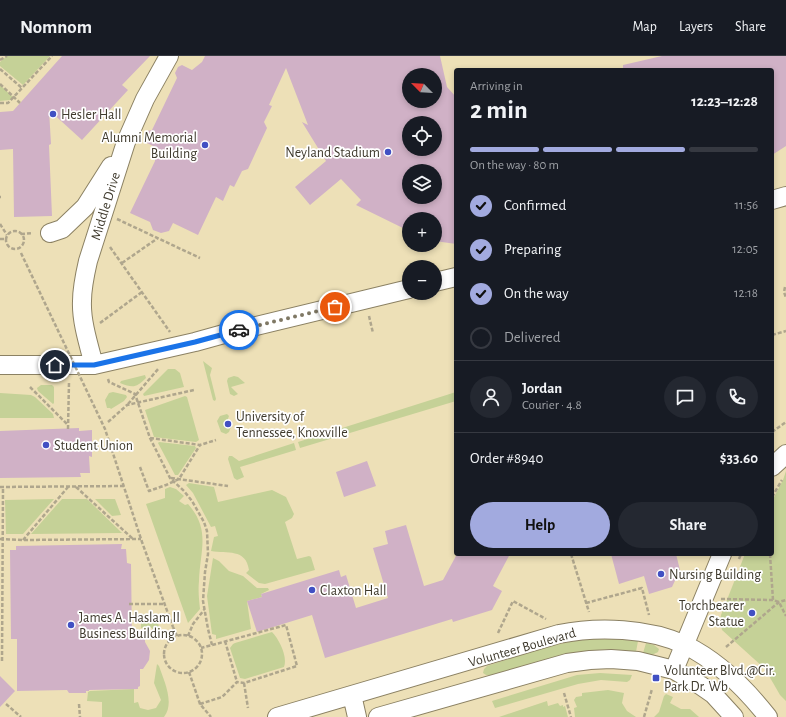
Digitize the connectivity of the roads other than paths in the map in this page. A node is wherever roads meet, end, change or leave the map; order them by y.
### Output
1 (169, 56) edge
2 (126, 142) junction
3 (786, 196) edge
4 (774, 199) edge
5 (50, 232) dead end
6 (454, 277) edge
7 (442, 280) edge
8 (402, 291) edge
9 (0, 365) edge
10 (100, 370) junction
11 (786, 454) edge
12 (774, 465) edge
13 (721, 556) edge
14 (685, 645) junction
15 (470, 661) junction
16 (674, 670) junction
17 (478, 688) junction
18 (352, 695) junction
19 (278, 717) edge
20 (357, 717) edge
21 (378, 717) edge
22 (734, 717) edge
23 (768, 717) edge

1 - 2 street, Middle Drive
2 - 5 street
2 - 10 street, Middle Drive
3 - 4 street
6 - 7 street
8 - 10 street
9 - 10 street
11 - 12 street
13 - 14 street
14 - 15 street, Volunteer Boulevard
14 - 16 street
14 - 23 street, Volunteer Boulevard
15 - 17 street
15 - 18 street, Volunteer Boulevard
16 - 17 street, Volunteer Boulevard
16 - 22 street, Volunteer Boulevard
17 - 21 street, Volunteer Boulevard
18 - 19 street, Volunteer Boulevard
18 - 20 street

